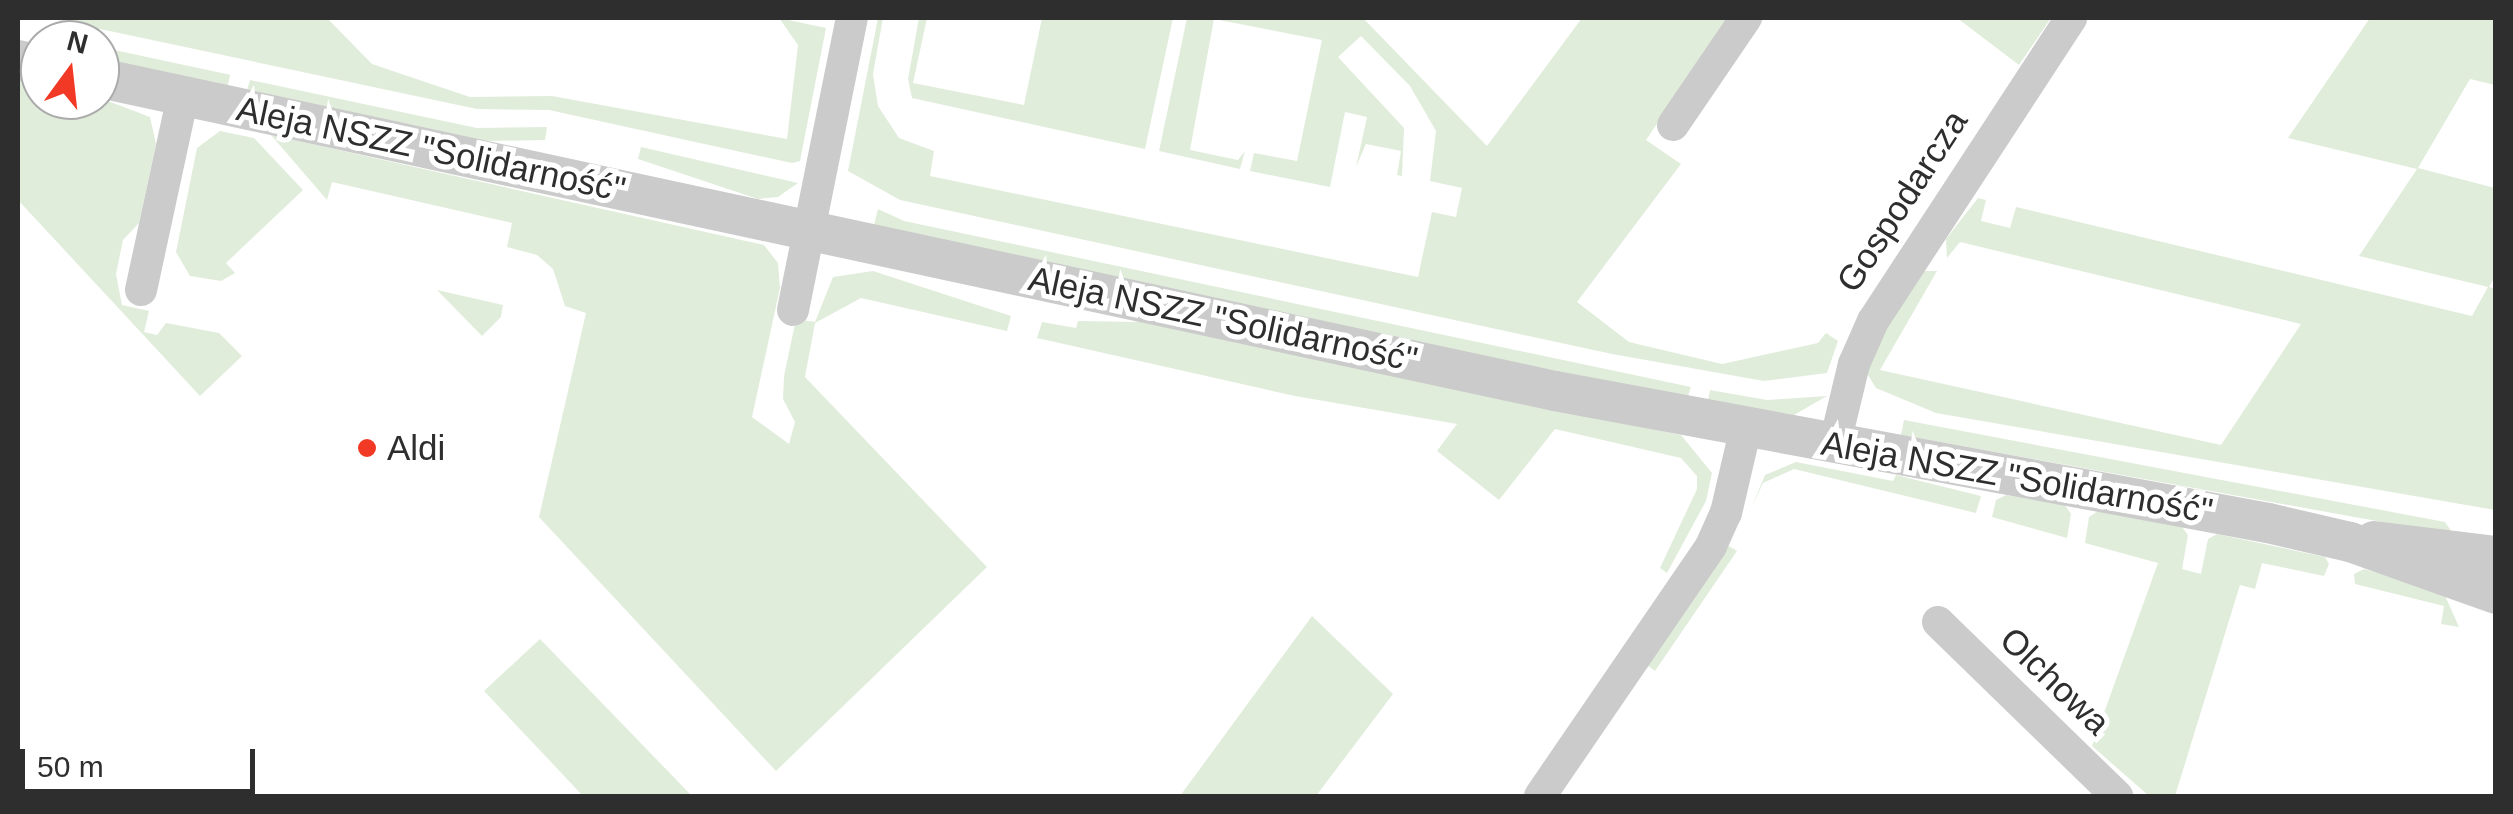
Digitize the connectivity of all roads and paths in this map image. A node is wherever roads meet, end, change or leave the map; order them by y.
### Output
1 (852, 18) edge
2 (1746, 18) edge
3 (2071, 18) edge
4 (120, 82) edge
5 (182, 96) junction
6 (1672, 125) dead end
7 (810, 230) junction
8 (141, 290) dead end
9 (793, 310) dead end
10 (1746, 427) junction
11 (1835, 444) junction
12 (2350, 542) junction
13 (2496, 556) edge
14 (2496, 594) edge
15 (1938, 622) dead end
16 (1540, 796) edge
17 (2117, 796) edge

1 - 7 street
2 - 6 street
3 - 11 street, Gospodarcza
4 - 5 street, Aleja NSZZ "Solidarność"
5 - 7 street, Aleja NSZZ "Solidarność"
5 - 8 street
7 - 9 street
7 - 10 street, Aleja NSZZ "Solidarność"
10 - 11 street, Aleja NSZZ "Solidarność"
10 - 16 street
11 - 12 street, Aleja NSZZ "Solidarność"
12 - 13 street, Aleja NSZZ "Solidarność"
12 - 14 street, Aleja NSZZ "Solidarność"
15 - 17 street, Olchowa

